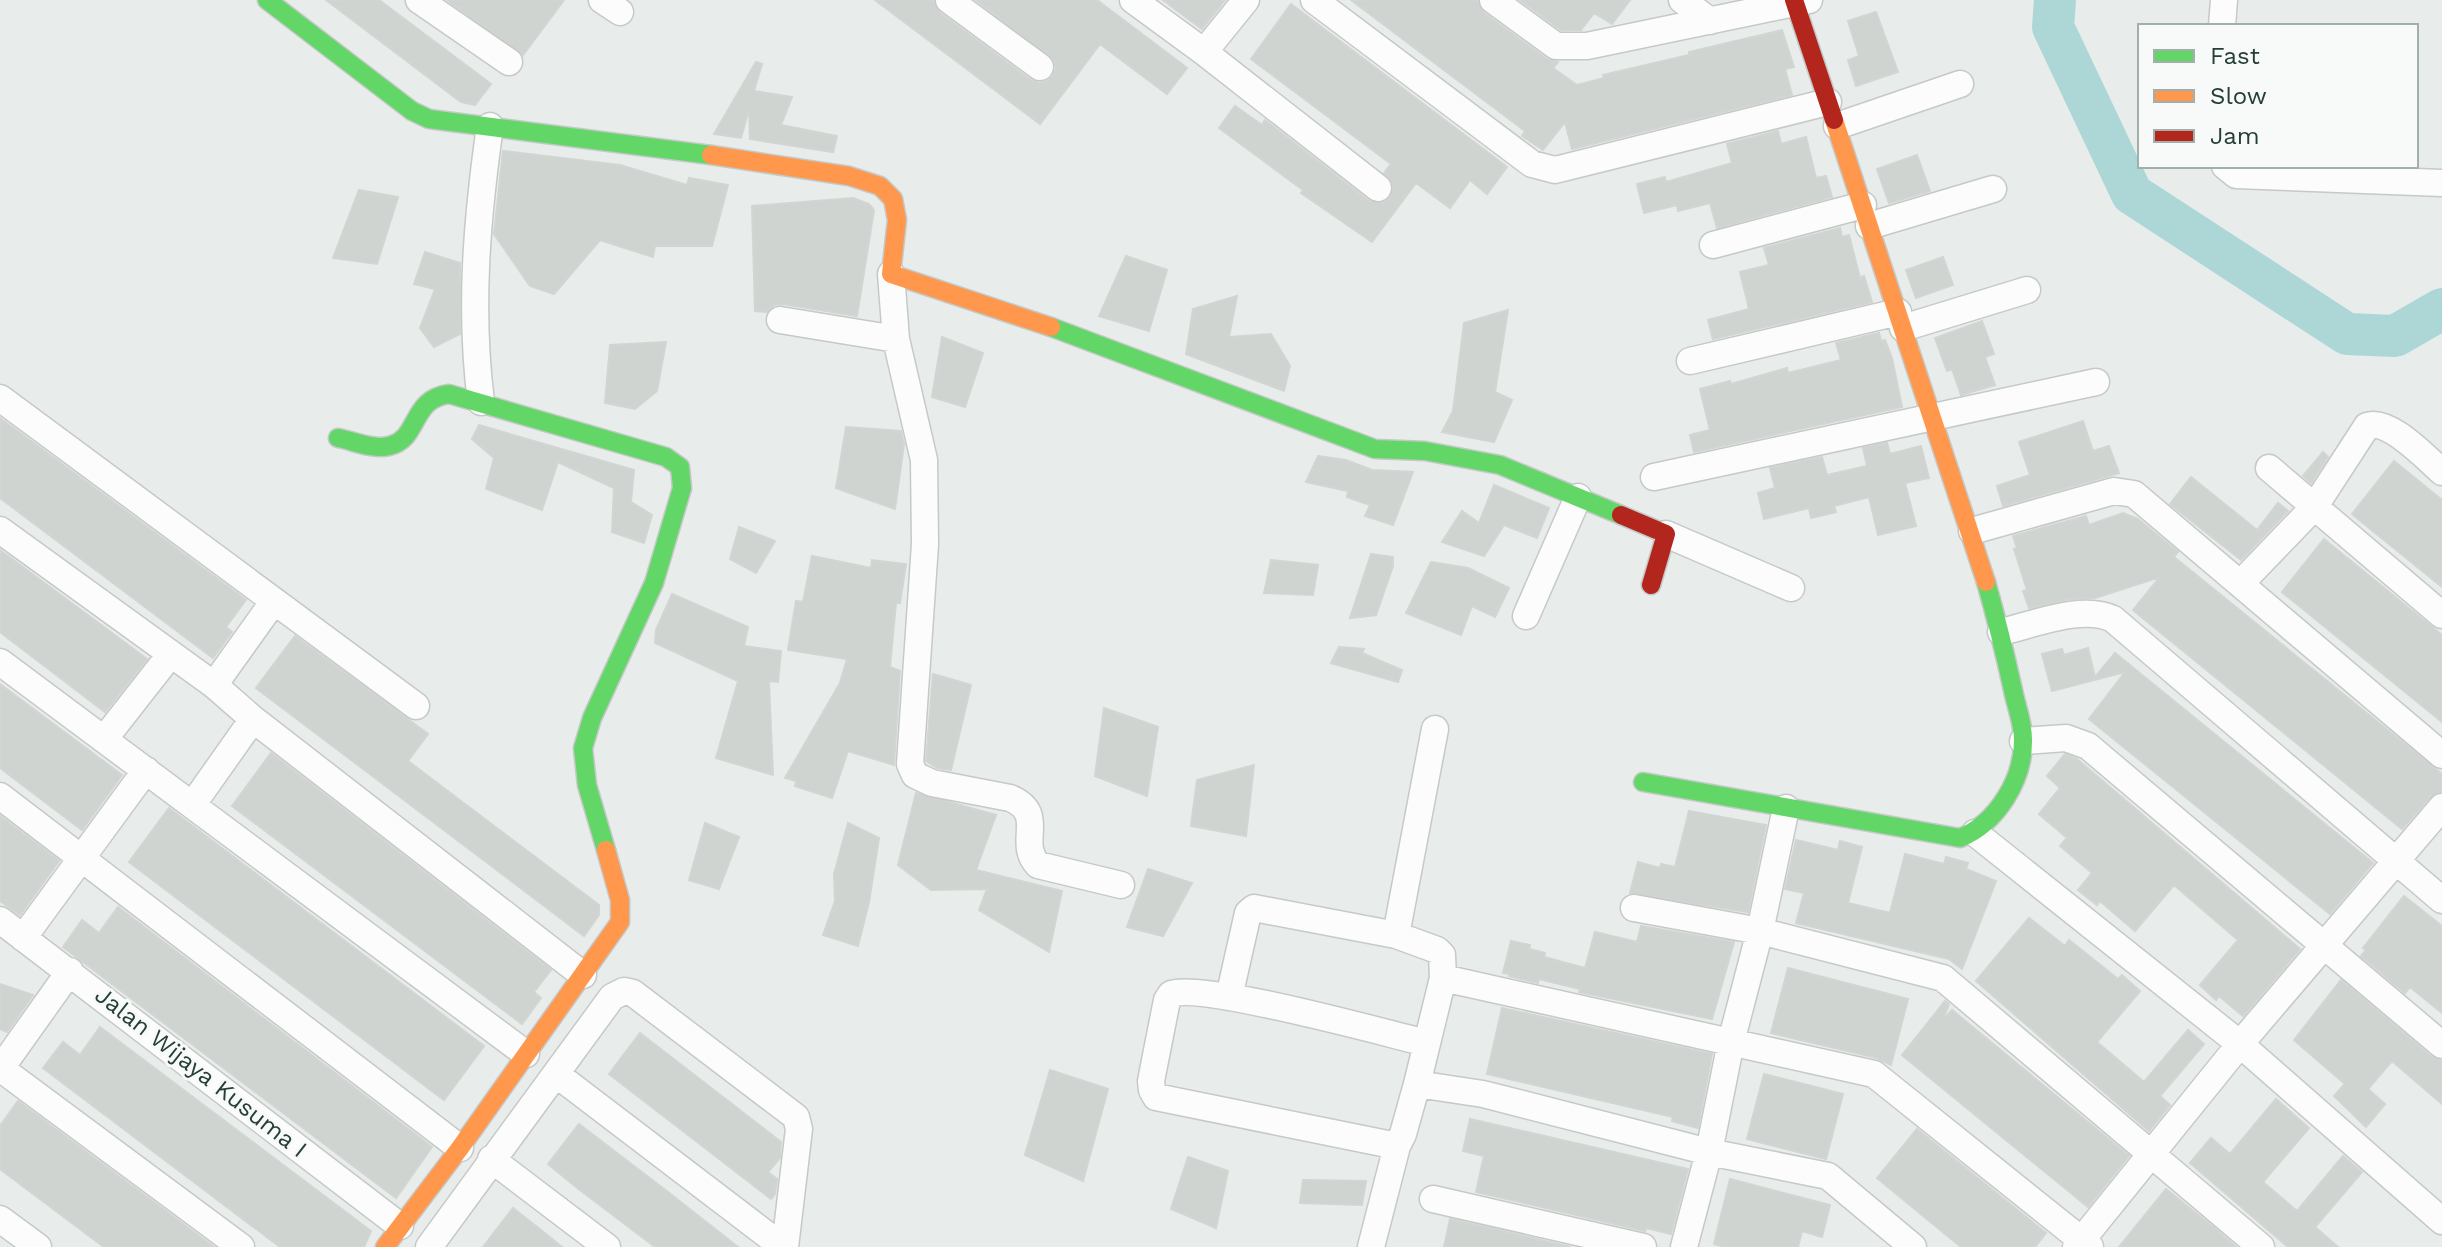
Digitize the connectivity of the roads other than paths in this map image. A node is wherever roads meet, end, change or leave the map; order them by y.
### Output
1 (267, 0) edge
2 (419, 0) edge
3 (949, 0) edge
4 (1133, 0) edge
5 (1246, 0) edge
6 (1314, 0) edge
7 (1493, 0) edge
8 (1682, 0) edge
9 (2224, 0) edge
10 (1799, 1) edge
11 (1710, 21) junction
12 (2222, 24) edge
13 (1204, 52) junction
14 (509, 62) dead end
15 (1040, 67) dead end
16 (1960, 84) dead end
17 (1832, 114) junction
18 (490, 126) junction
19 (2227, 168) edge
20 (2442, 183) edge
21 (1378, 188) dead end
22 (1993, 189) dead end
23 (1866, 216) junction
24 (1713, 245) dead end
25 (891, 274) junction
26 (2027, 290) dead end
27 (780, 320) dead end
28 (1901, 320) junction
29 (896, 339) junction
30 (1690, 361) dead end
31 (2096, 382) dead end
32 (0, 398) edge
33 (481, 402) junction
34 (1933, 418) junction
35 (338, 438) dead end
36 (2269, 468) dead end
37 (2442, 472) edge
38 (1654, 477) dead end
39 (1578, 497) junction
40 (2315, 506) junction
41 (0, 530) edge
42 (1972, 531) junction
43 (1666, 534) junction
44 (2240, 584) junction
45 (1651, 585) dead end
46 (1791, 588) dead end
47 (274, 601) junction
48 (2442, 615) edge
49 (1526, 616) dead end
50 (2001, 632) junction
51 (170, 655) junction
52 (0, 662) edge
53 (214, 685) junction
54 (416, 706) dead end
55 (253, 719) junction
56 (1435, 729) dead end
57 (105, 738) junction
58 (2023, 741) junction
59 (2442, 755) edge
60 (146, 770) junction
61 (1643, 782) dead end
62 (0, 796) edge
63 (193, 804) junction
64 (2442, 807) edge
65 (1786, 808) junction
66 (1975, 833) junction
67 (83, 858) junction
68 (2397, 862) junction
69 (1121, 885) dead end
70 (2442, 900) edge
71 (1634, 908) dead end
72 (0, 920) edge
73 (1760, 931) junction
74 (1396, 935) junction
75 (23, 938) junction
76 (2323, 945) junction
77 (70, 971) junction
78 (583, 975) junction
79 (1443, 978) junction
80 (1229, 997) junction
81 (1731, 1042) junction
82 (1427, 1043) junction
83 (2240, 1044) junction
84 (2442, 1045) edge
85 (526, 1054) junction
86 (0, 1068) edge
87 (556, 1074) junction
88 (1417, 1084) junction
89 (1397, 1146) junction
90 (460, 1148) junction
91 (1709, 1152) junction
92 (2152, 1156) junction
93 (491, 1159) junction
94 (1433, 1199) dead end
95 (0, 1219) edge
96 (2442, 1221) edge
97 (400, 1226) junction
98 (2082, 1245) edge
99 (38, 1247) edge
100 (241, 1247) edge
101 (385, 1247) edge
102 (429, 1247) edge
103 (607, 1247) edge
104 (784, 1247) edge
105 (1371, 1247) edge
106 (1643, 1247) edge
107 (1684, 1247) edge
108 (1913, 1247) edge
109 (2261, 1247) edge

1 - 18 street
2 - 14 street
3 - 15 street
4 - 13 street
5 - 13 street
6 - 17 street
7 - 11 street
8 - 11 street
9 - 12 street
10 - 11 street
10 - 17 street
13 - 21 street
16 - 17 street
17 - 23 street
18 - 25 street
18 - 33 street
19 - 20 street
22 - 23 street
23 - 24 street
23 - 28 street
25 - 29 street
25 - 39 street
26 - 28 street
27 - 29 street
28 - 30 street
28 - 34 street
29 - 69 street
31 - 34 street
32 - 47 street
33 - 35 street
33 - 78 street
34 - 38 street
34 - 42 street
36 - 40 street
37 - 40 street
39 - 43 street
39 - 49 street
40 - 44 street
40 - 48 street
41 - 51 street
42 - 44 street
42 - 50 street
43 - 45 street
43 - 46 street
44 - 59 street
47 - 53 street
47 - 54 street
50 - 58 street
50 - 68 street
51 - 53 street
51 - 57 street
52 - 57 street
53 - 55 street
55 - 63 street
55 - 78 street
56 - 74 street
57 - 60 street
58 - 66 street
58 - 76 street
60 - 63 street
60 - 67 street
61 - 65 street
62 - 67 street
63 - 85 street
64 - 68 street
65 - 66 street
65 - 73 street
66 - 83 street
67 - 75 street
67 - 90 street
68 - 70 street
68 - 76 street
71 - 73 street
72 - 75 street, Jalan Wijaya Kusuma I
73 - 81 street
73 - 92 street
74 - 79 street
74 - 80 street
75 - 77 street, Jalan Wijaya Kusuma I
76 - 83 street
76 - 84 street
77 - 86 street
77 - 97 street, Jalan Wijaya Kusuma I
78 - 85 street
79 - 81 street
79 - 82 street
80 - 82 street
80 - 89 street
81 - 91 street
81 - 98 street
82 - 88 street
83 - 92 street
83 - 96 street
85 - 90 street
86 - 100 street
87 - 93 street
87 - 104 street
87 - 104 street
88 - 89 street
88 - 91 street
89 - 105 street
90 - 97 street
91 - 107 street
91 - 108 street
92 - 98 street
92 - 109 street
93 - 102 street
93 - 103 street
94 - 106 street
95 - 99 street
97 - 101 street

